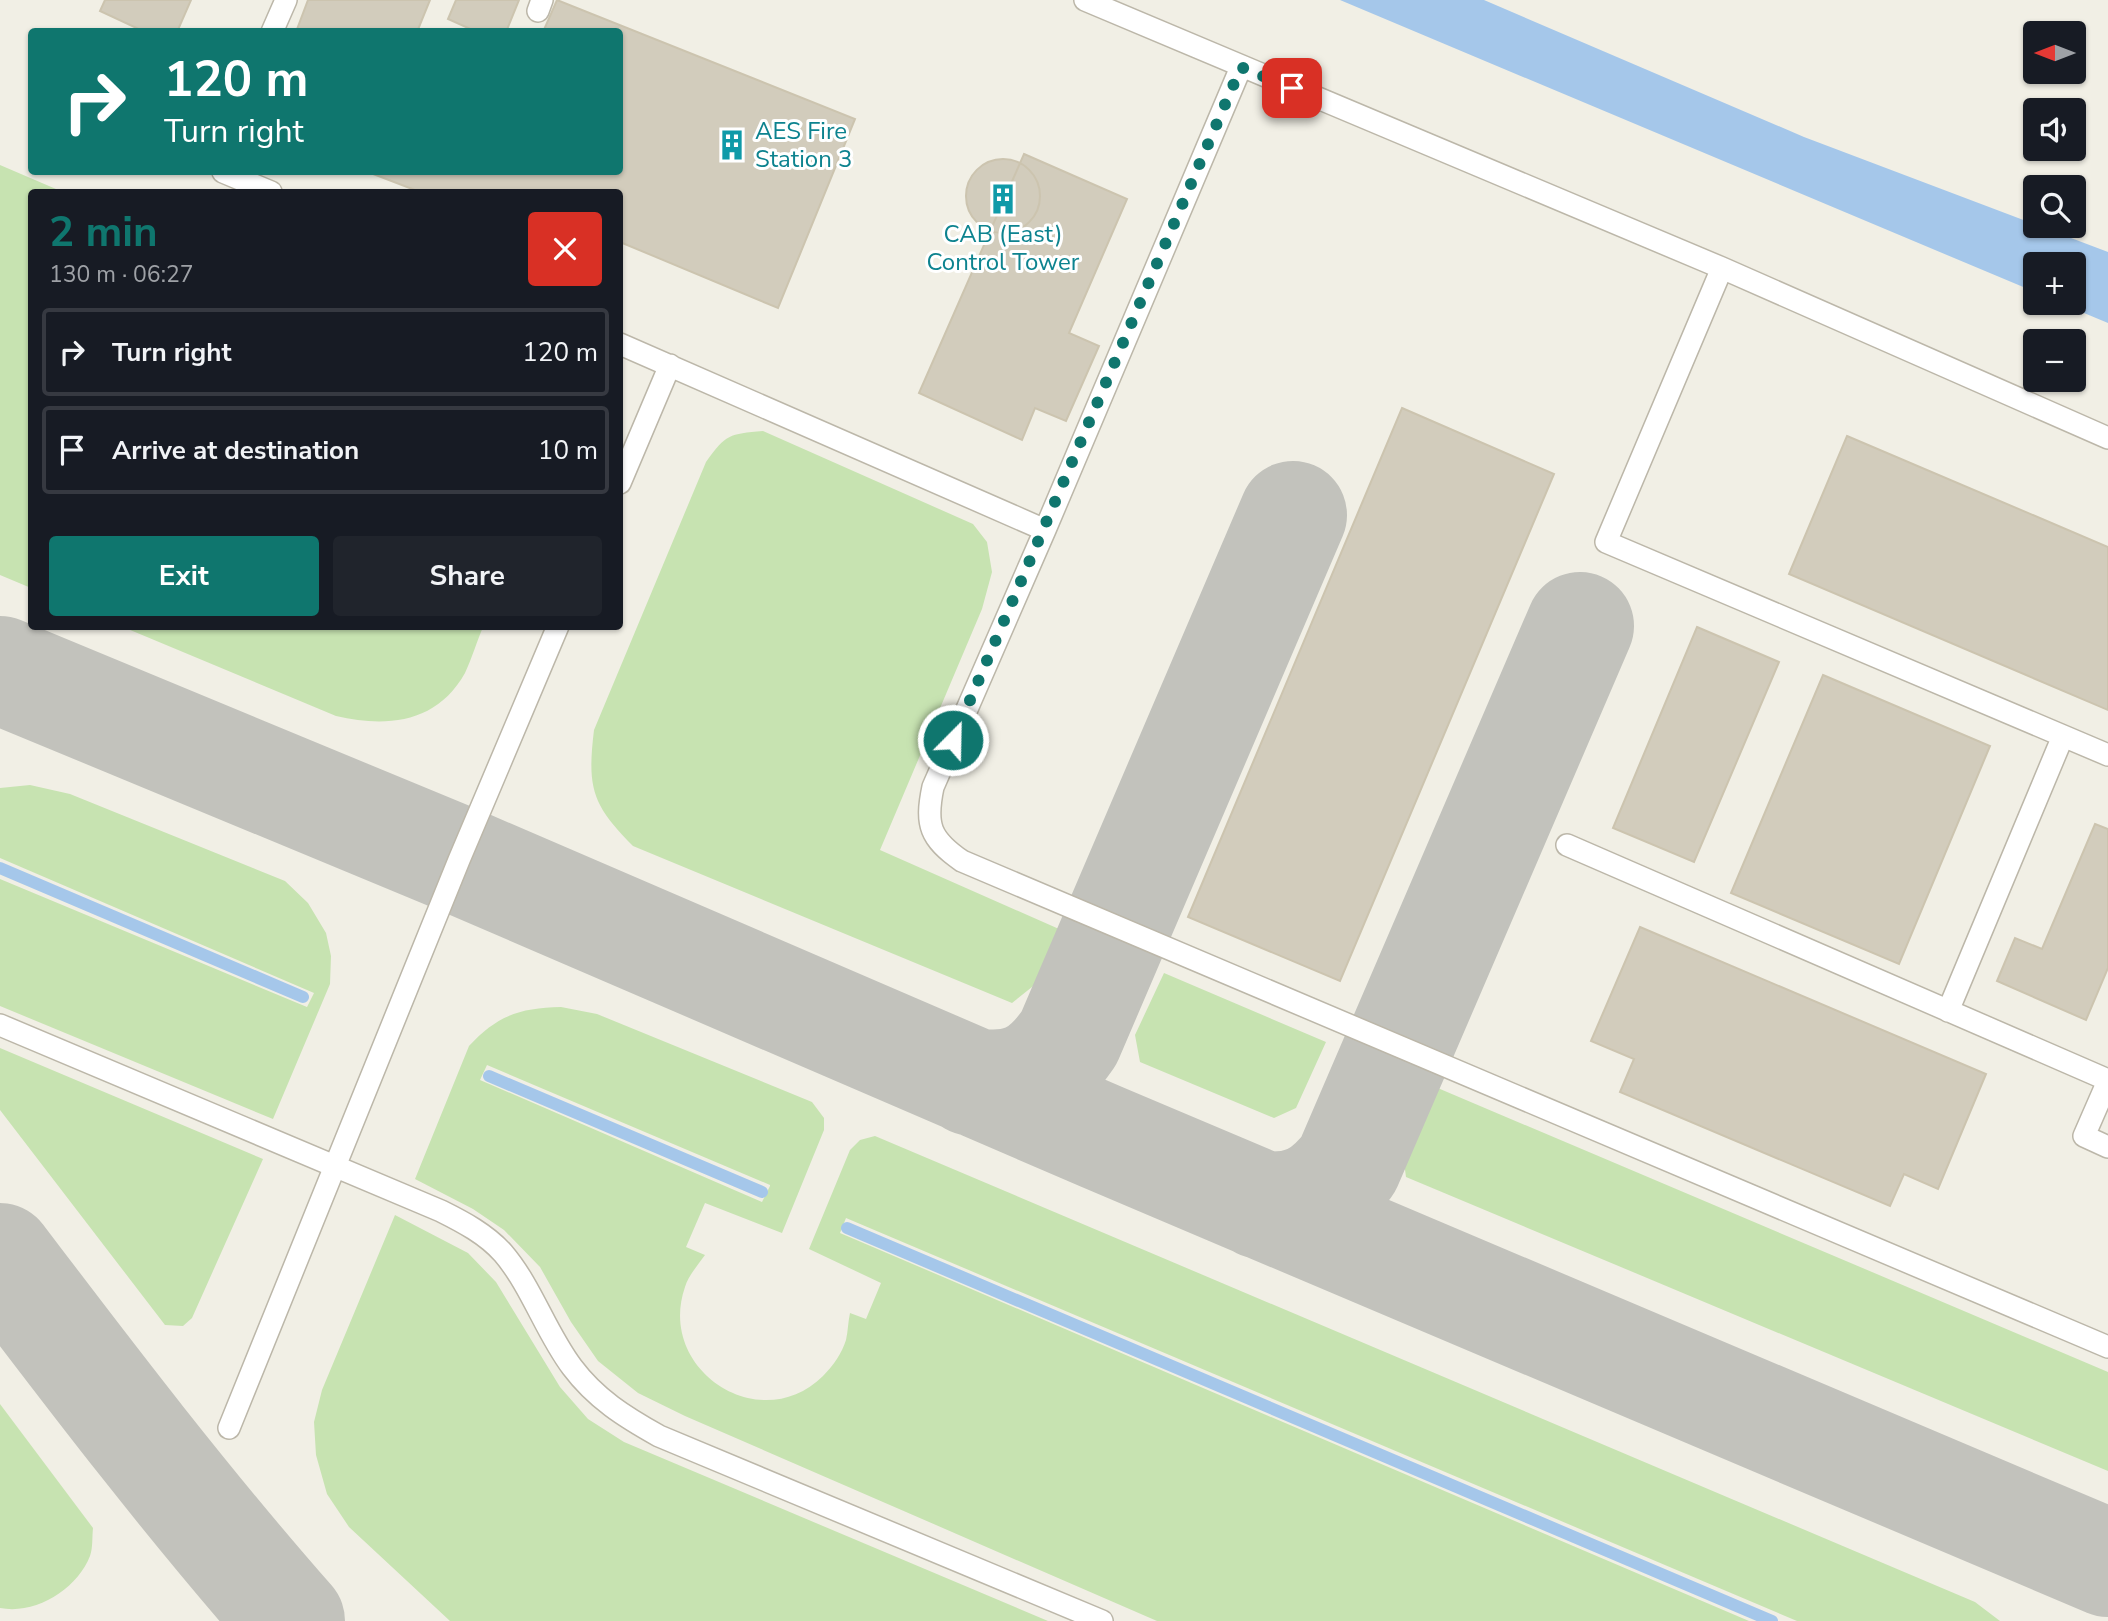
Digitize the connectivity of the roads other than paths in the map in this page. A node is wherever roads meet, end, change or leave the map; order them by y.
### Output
1 (286, 0) edge
2 (1085, 0) edge
3 (274, 28) edge
4 (1241, 67) junction
5 (230, 175) edge
6 (264, 189) edge
7 (1722, 268) junction
8 (623, 345) edge
9 (670, 365) junction
10 (2108, 438) edge
11 (623, 476) edge
12 (1045, 530) junction
13 (556, 630) edge
14 (2063, 736) junction
15 (2108, 755) edge
16 (1567, 845) dead end
17 (1948, 1011) junction
18 (0, 1025) edge
19 (2108, 1081) edge
20 (2108, 1147) edge
21 (336, 1166) junction
22 (2108, 1347) edge
23 (229, 1428) dead end
24 (1102, 1621) edge

1 - 3 lane
2 - 4 lane
4 - 7 lane
4 - 12 lane
5 - 6 lane
7 - 10 lane
7 - 14 lane
8 - 9 lane
9 - 11 lane
9 - 12 lane
12 - 22 lane
13 - 21 lane
14 - 15 lane
14 - 17 lane
16 - 17 lane
17 - 19 lane
18 - 21 lane
19 - 20 lane
21 - 23 lane
21 - 24 lane

